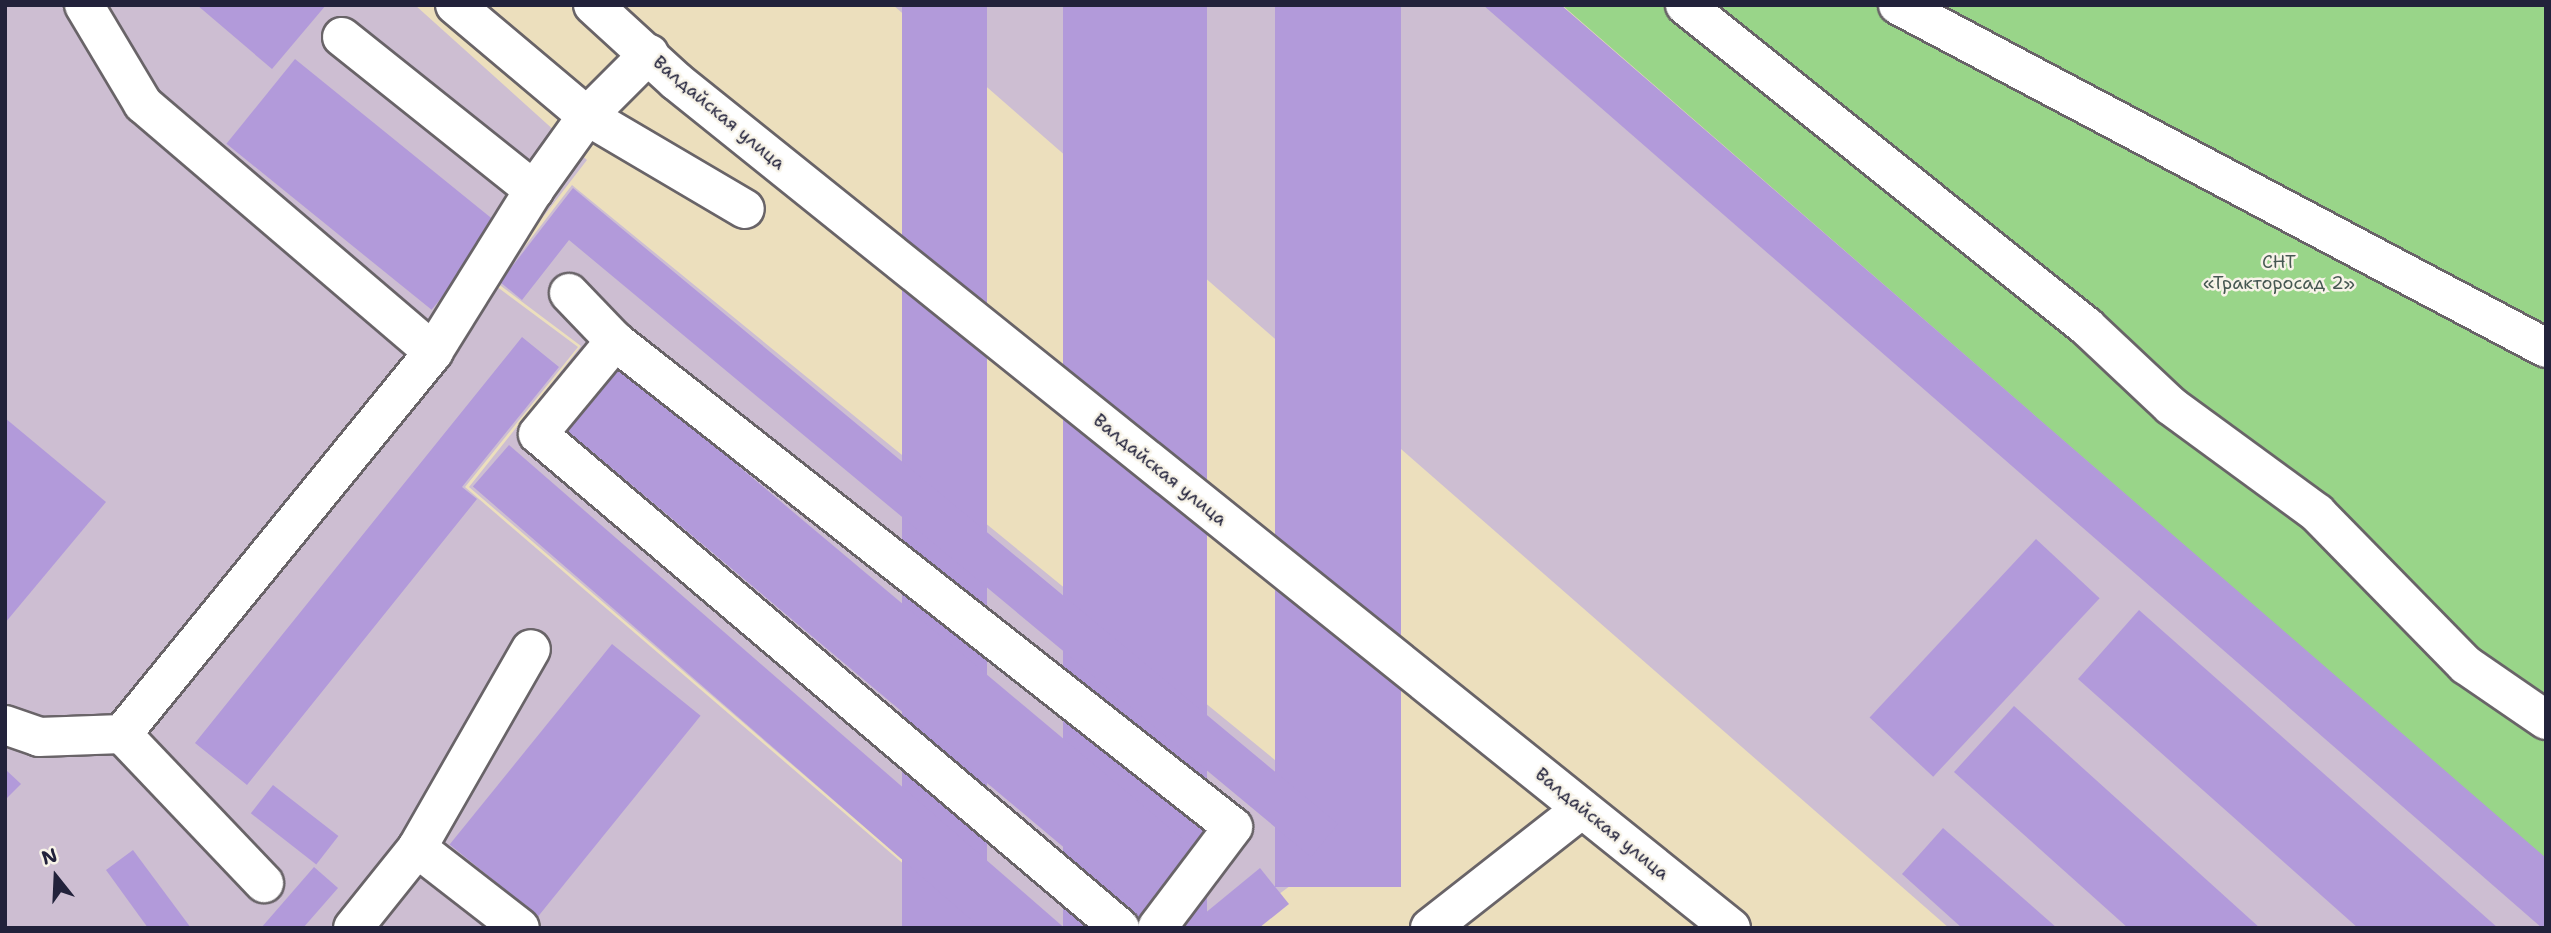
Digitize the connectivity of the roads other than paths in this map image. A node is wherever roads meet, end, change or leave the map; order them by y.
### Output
1 (84, 5) edge
2 (455, 5) edge
3 (593, 5) edge
4 (1685, 5) edge
5 (1898, 5) edge
6 (342, 37) dead end
7 (649, 54) junction
8 (587, 116) junction
9 (534, 190) junction
10 (745, 209) dead end
11 (569, 293) dead end
12 (615, 341) junction
13 (2546, 348) edge
14 (433, 352) junction
15 (531, 649) dead end
16 (2546, 720) edge
17 (5, 725) edge
18 (122, 734) junction
19 (1582, 809) junction
20 (416, 848) junction
21 (264, 883) dead end
22 (353, 928) edge
23 (520, 928) edge
24 (1120, 928) edge
25 (1157, 928) edge
26 (1430, 928) edge
27 (1731, 928) edge

1 - 14 street
2 - 8 street
3 - 7 street, Валдайская улица
4 - 16 street
5 - 13 street
6 - 9 street
7 - 8 street
7 - 19 street, Валдайская улица
8 - 9 street
8 - 10 street
9 - 14 street
11 - 12 street
12 - 24 street
12 - 25 street
14 - 18 street
15 - 20 street
17 - 18 street
18 - 21 street
19 - 26 street
19 - 27 street, Валдайская улица
20 - 22 street
20 - 23 street

